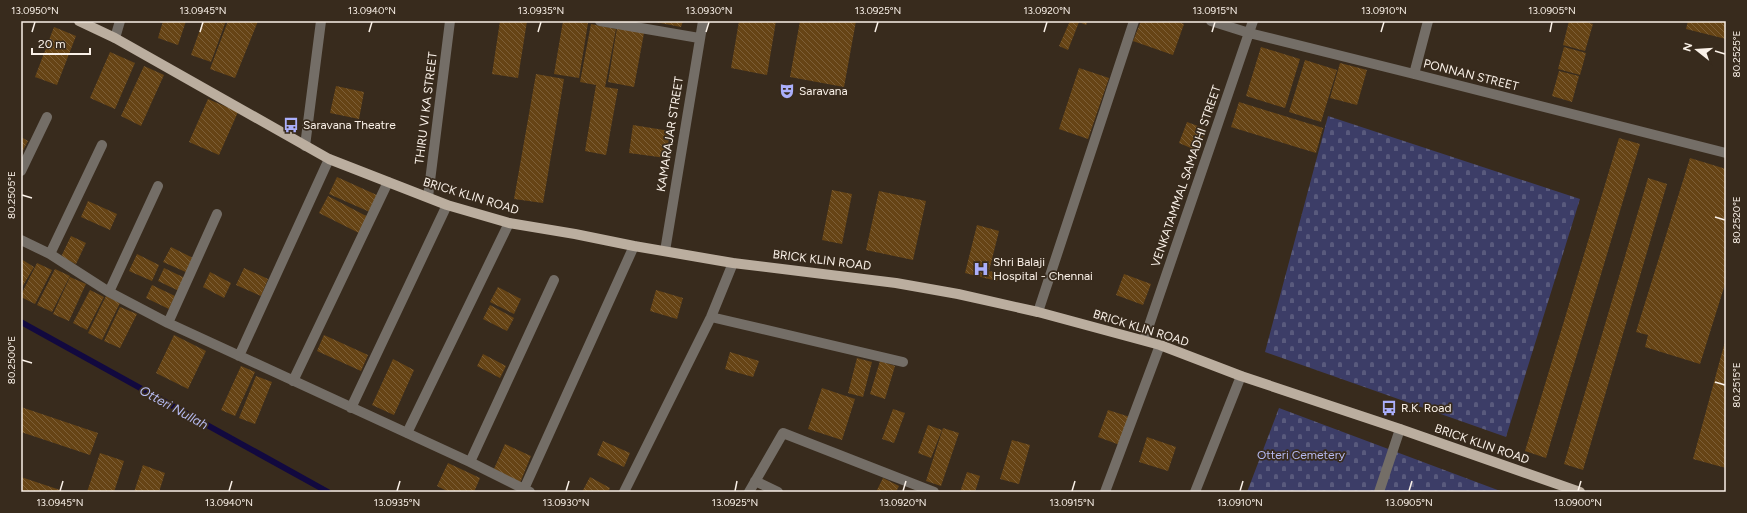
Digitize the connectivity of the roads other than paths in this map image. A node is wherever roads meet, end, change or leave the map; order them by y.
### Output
1 (79, 21) edge
2 (120, 21) edge
3 (321, 21) edge
4 (450, 21) edge
5 (600, 21) edge
6 (703, 21) edge
7 (1134, 21) edge
8 (1211, 21) edge
9 (1253, 21) edge
10 (1428, 21) edge
11 (1249, 33) junction
12 (115, 38) junction
13 (699, 38) junction
14 (1414, 74) junction
15 (48, 117) dead end
16 (102, 145) dead end
17 (305, 146) junction
18 (1726, 153) edge
19 (329, 159) junction
20 (21, 171) edge
21 (388, 182) junction
22 (158, 186) dead end
23 (428, 197) junction
24 (447, 205) junction
25 (217, 214) dead end
26 (509, 223) junction
27 (21, 240) edge
28 (634, 246) junction
29 (665, 250) junction
30 (50, 254) junction
31 (733, 263) junction
32 (554, 280) dead end
33 (109, 292) junction
34 (1038, 312) junction
35 (711, 317) junction
36 (168, 322) junction
37 (1144, 340) junction
38 (1160, 345) junction
39 (238, 356) junction
40 (903, 362) dead end
41 (1241, 376) junction
42 (293, 381) junction
43 (351, 408) junction
44 (1400, 429) junction
45 (407, 433) junction
46 (470, 462) junction
47 (755, 481) junction
48 (527, 490) edge
49 (624, 492) edge
50 (749, 492) edge
51 (778, 492) edge
52 (934, 492) edge
53 (1105, 492) edge
54 (1195, 492) edge
55 (1379, 492) edge
56 (1580, 492) edge

1 - 12 main road, BRICK KLIN ROAD
2 - 12 street
3 - 17 street
4 - 23 street, THIRU VI KA STREET
5 - 13 street
6 - 13 street, KAMARAJAR STREET
7 - 34 street
8 - 11 street, PONNAN STREET
9 - 11 street, VENKATAMMAL SAMADHI STREET
10 - 14 street
11 - 14 street, PONNAN STREET
11 - 37 street, VENKATAMMAL SAMADHI STREET
12 - 17 main road, BRICK KLIN ROAD
13 - 29 street, KAMARAJAR STREET
14 - 18 street, PONNAN STREET
15 - 20 street
16 - 30 street
17 - 19 main road, BRICK KLIN ROAD
19 - 21 main road, BRICK KLIN ROAD
19 - 39 street
21 - 23 main road, BRICK KLIN ROAD
21 - 42 street
22 - 33 street
23 - 24 main road, BRICK KLIN ROAD
24 - 26 main road, BRICK KLIN ROAD
24 - 43 street
25 - 36 street
26 - 28 main road, BRICK KLIN ROAD
26 - 45 street
27 - 30 street
28 - 29 main road, BRICK KLIN ROAD
28 - 48 street
29 - 31 main road, BRICK KLIN ROAD
30 - 33 street
31 - 34 main road, BRICK KLIN ROAD
31 - 35 street
32 - 46 street
33 - 36 street
34 - 37 main road, BRICK KLIN ROAD
35 - 40 street
35 - 49 street
36 - 39 street
37 - 38 main road, BRICK KLIN ROAD
38 - 41 main road, BRICK KLIN ROAD
38 - 53 street
39 - 42 street
41 - 44 main road, BRICK KLIN ROAD
41 - 54 street
42 - 43 street
43 - 45 street
44 - 55 street
44 - 56 main road, BRICK KLIN ROAD
45 - 46 street
46 - 48 street
47 - 50 street
47 - 51 street
47 - 52 street

